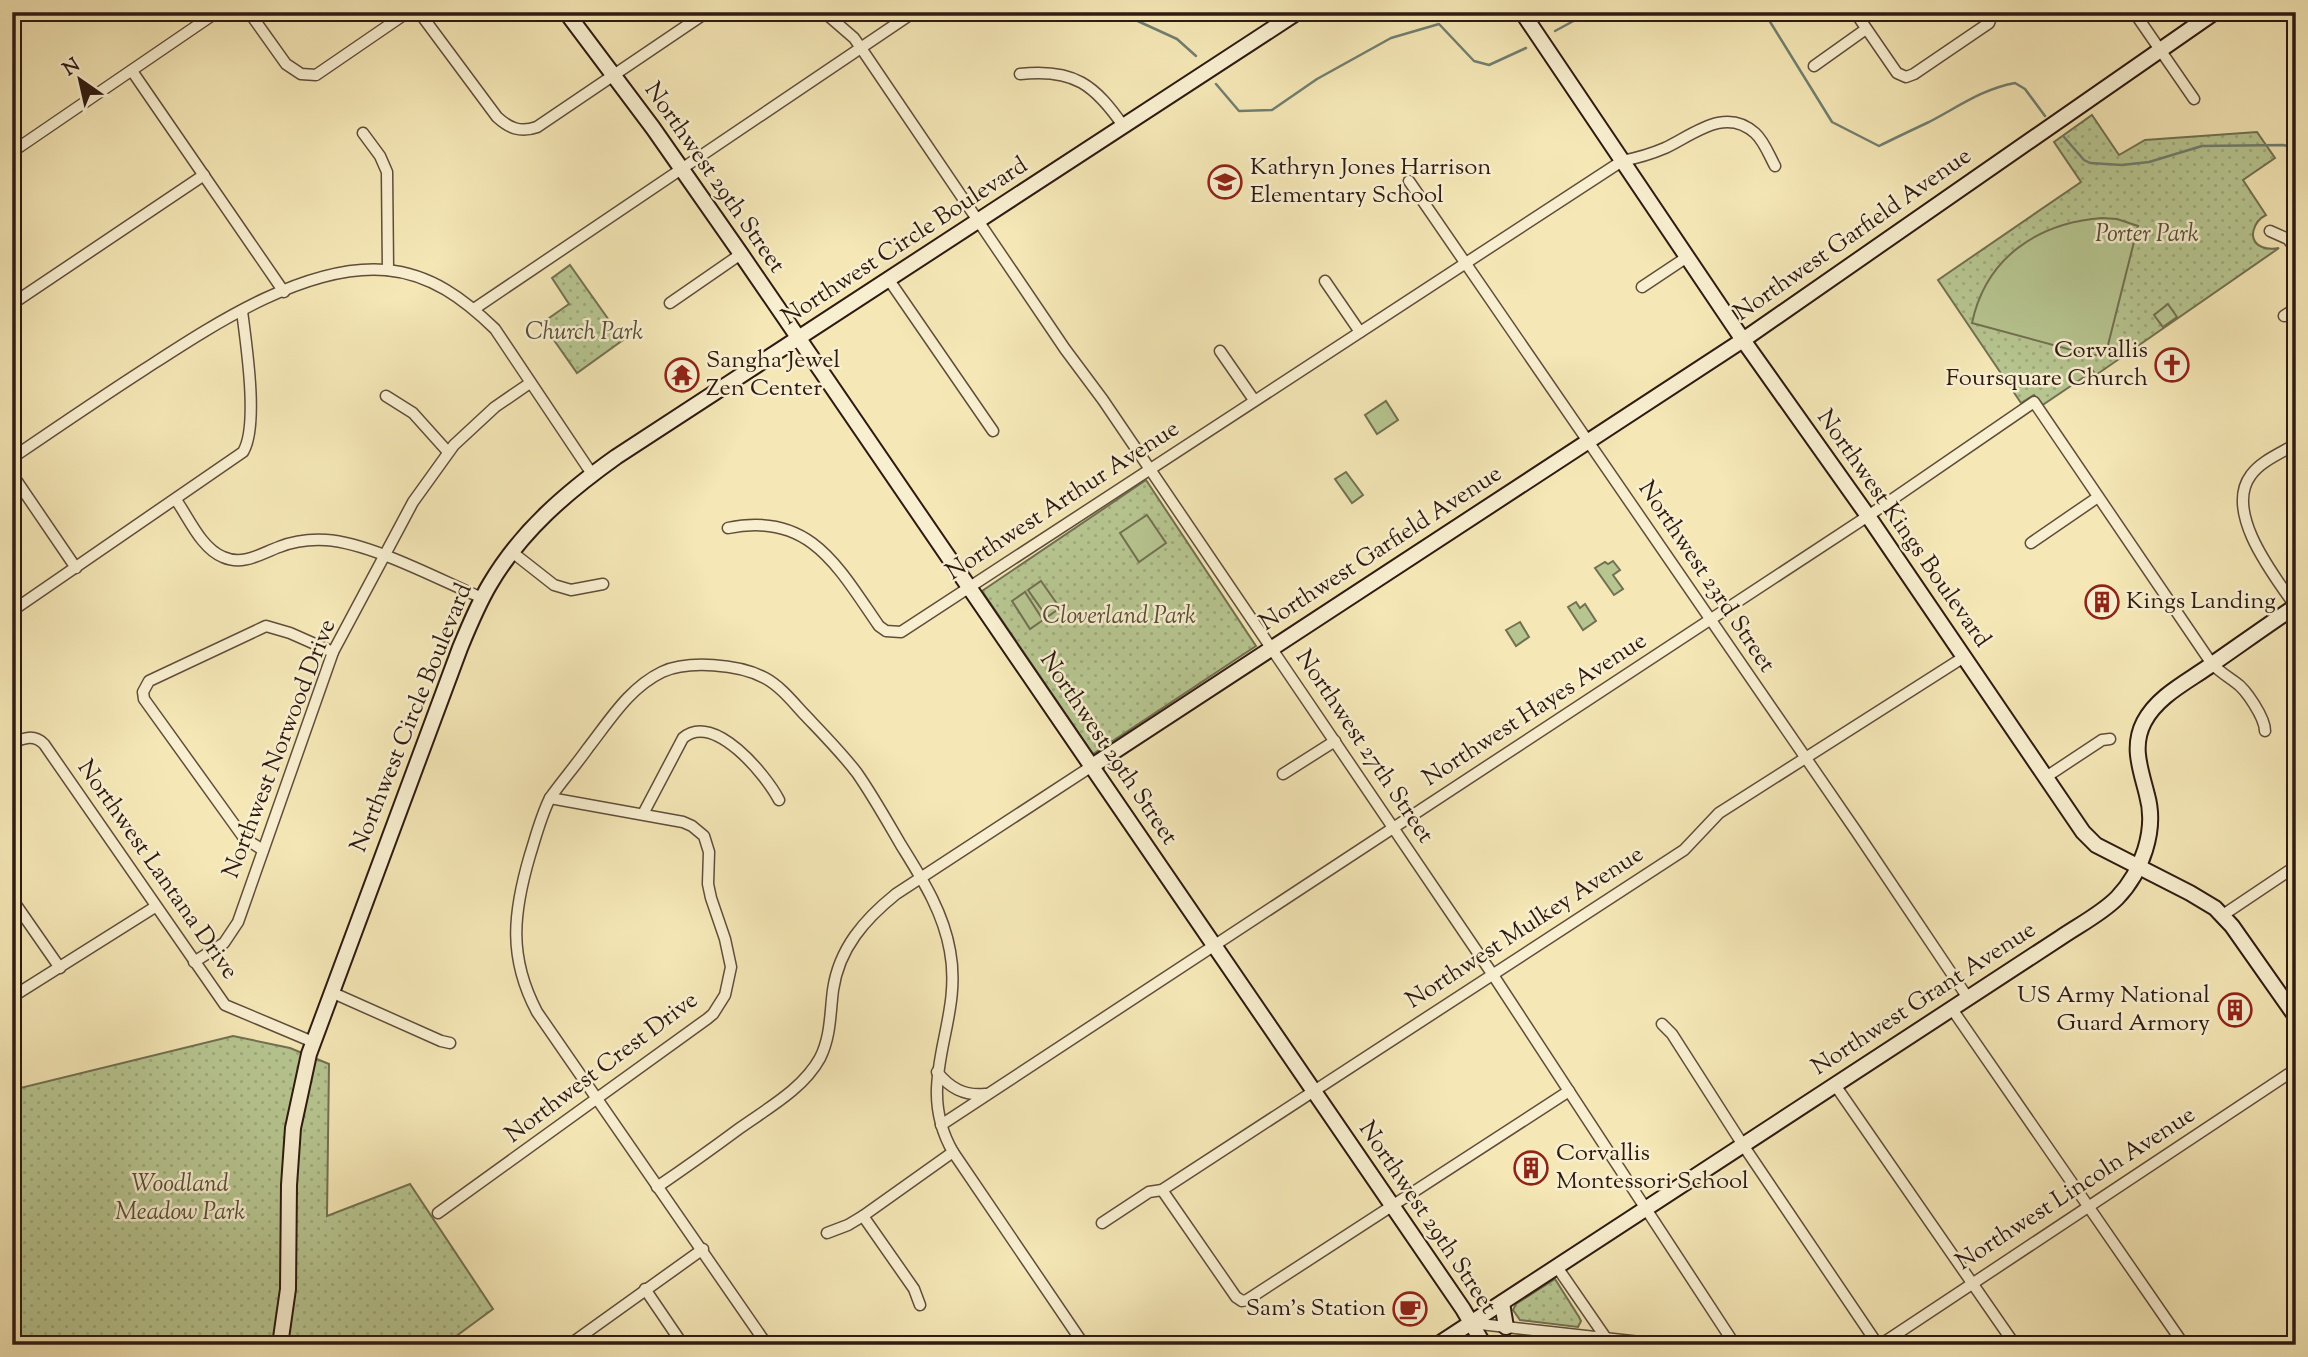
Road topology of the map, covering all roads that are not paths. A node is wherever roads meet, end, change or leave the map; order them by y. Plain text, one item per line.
1 (217, 12) edge
2 (249, 12) edge
3 (408, 12) edge
4 (419, 12) edge
5 (566, 12) edge
6 (707, 12) edge
7 (824, 12) edge
8 (914, 12) edge
9 (1522, 12) edge
10 (1855, 12) edge
11 (1993, 12) edge
12 (2134, 12) edge
13 (2216, 12) edge
14 (1296, 13) edge
15 (1866, 29) junction
16 (861, 48) junction
17 (2160, 51) junction
18 (1814, 66) dead end
19 (132, 71) junction
20 (1020, 74) dead end
21 (614, 76) junction
22 (2194, 99) dead end
23 (1124, 127) junction
24 (363, 133) dead end
25 (12, 152) edge
26 (1622, 161) junction
27 (1775, 166) dead end
28 (681, 169) junction
29 (204, 175) junction
30 (1409, 181) dead end
31 (979, 222) junction
32 (2270, 231) dead end
33 (2296, 250) edge
34 (741, 254) junction
35 (1688, 257) junction
36 (1465, 263) junction
37 (388, 270) junction
38 (889, 279) junction
39 (1325, 281) dead end
40 (1642, 287) dead end
41 (284, 292) junction
42 (670, 303) dead end
43 (12, 304) edge
44 (2296, 308) edge
45 (474, 309) junction
46 (242, 311) junction
47 (2284, 316) dead end
48 (1360, 332) junction
49 (799, 338) junction
50 (1743, 340) junction
51 (1220, 351) dead end
52 (530, 383) junction
53 (386, 396) dead end
54 (1254, 400) junction
55 (993, 431) dead end
56 (1587, 441) junction
57 (2296, 444) edge
58 (448, 452) junction
59 (12, 458) edge
60 (1150, 470) junction
61 (12, 474) edge
62 (592, 474) junction
63 (2098, 496) junction
64 (176, 500) junction
65 (1868, 516) junction
66 (728, 528) dead end
67 (2031, 543) dead end
68 (512, 552) junction
69 (384, 556) junction
70 (76, 568) junction
71 (603, 584) dead end
72 (970, 587) junction
73 (482, 598) junction
74 (2296, 606) edge
75 (12, 611) edge
76 (1710, 620) junction
77 (1271, 648) junction
78 (334, 652) junction
79 (1964, 657) junction
80 (2212, 664) junction
81 (2265, 731) dead end
82 (2110, 739) dead end
83 (1335, 741) junction
84 (12, 743) edge
85 (1805, 758) junction
86 (1092, 766) junction
87 (1283, 775) dead end
88 (2046, 776) junction
89 (550, 798) junction
90 (779, 800) dead end
91 (643, 814) junction
92 (1394, 827) junction
93 (263, 850) junction
94 (2138, 866) junction
95 (2296, 866) edge
96 (921, 878) junction
97 (12, 899) edge
98 (155, 906) junction
99 (2223, 915) junction
100 (1214, 945) junction
101 (194, 962) junction
102 (60, 968) junction
103 (1493, 975) junction
104 (331, 992) junction
105 (12, 998) edge
106 (1968, 998) junction
107 (1952, 1009) junction
108 (2296, 1017) edge
109 (1662, 1024) dead end
110 (313, 1042) junction
111 (450, 1043) dead end
112 (2296, 1069) edge
113 (937, 1072) junction
114 (1835, 1085) junction
115 (1314, 1091) junction
116 (1569, 1091) junction
117 (985, 1094) junction
118 (597, 1099) junction
119 (941, 1125) junction
120 (1743, 1145) junction
121 (953, 1152) junction
122 (657, 1187) junction
123 (1162, 1190) junction
124 (1392, 1206) junction
125 (2089, 1206) junction
126 (1645, 1209) junction
127 (439, 1213) dead end
128 (863, 1216) junction
129 (1102, 1223) dead end
130 (827, 1233) dead end
131 (703, 1249) junction
132 (1557, 1267) junction
133 (1973, 1283) junction
134 (645, 1289) junction
135 (1502, 1303) junction
136 (920, 1306) dead end
137 (1471, 1323) junction
138 (1506, 1327) junction
139 (1608, 1341) edge
140 (279, 1345) edge
141 (569, 1345) edge
142 (683, 1345) edge
143 (767, 1345) edge
144 (1084, 1345) edge
145 (1437, 1345) edge
146 (1484, 1345) edge
147 (1667, 1345) edge
148 (1735, 1345) edge
149 (1879, 1345) edge
150 (2015, 1345) edge
151 (2184, 1345) edge

1 - 19 street
2 - 3 street
4 - 21 street
5 - 21 street, Northwest 29th Street
6 - 21 street
7 - 16 street, Northwest 27th Street
8 - 16 street
9 - 26 street, Northwest Kings Boulevard
10 - 15 street
11 - 15 street
12 - 17 street
13 - 17 street, Northwest Garfield Avenue
14 - 23 street, Northwest Circle Boulevard
15 - 18 street
16 - 28 street
16 - 31 street, Northwest 27th Street
17 - 22 street
17 - 50 street, Northwest Garfield Avenue
19 - 25 street
19 - 29 street
20 - 23 street
21 - 28 street, Northwest 29th Street
23 - 31 street, Northwest Circle Boulevard
24 - 37 street
26 - 27 street, Northwest Arthur Avenue
26 - 35 street, Northwest Kings Boulevard
26 - 36 street, Northwest Arthur Avenue
28 - 34 street, Northwest 29th Street
28 - 45 street
29 - 41 street
29 - 43 street
30 - 36 street, Northwest 23rd Street
31 - 38 street, Northwest Circle Boulevard
31 - 60 street, Northwest 27th Street
32 - 33 street
34 - 42 street
34 - 49 street, Northwest 29th Street
35 - 40 street
35 - 50 street, Northwest Kings Boulevard
36 - 48 street, Northwest Arthur Avenue
36 - 56 street, Northwest 23rd Street
37 - 41 street
37 - 45 street
38 - 49 street, Northwest Circle Boulevard
38 - 55 street
39 - 48 street
41 - 46 street
44 - 47 street
45 - 52 street
46 - 59 street
46 - 64 street
48 - 54 street, Northwest Arthur Avenue
49 - 62 street, Northwest Circle Boulevard
49 - 72 street, Northwest 29th Street
50 - 56 street, Northwest Garfield Avenue
50 - 65 street, Northwest Kings Boulevard
51 - 54 street
52 - 58 street, Northwest Norwood Drive
52 - 62 street
53 - 58 street
54 - 60 street, Northwest Arthur Avenue
56 - 76 street, Northwest 23rd Street
56 - 77 street, Northwest Garfield Avenue
57 - 74 street
58 - 69 street, Northwest Norwood Drive
60 - 72 street, Northwest Arthur Avenue
60 - 77 street, Northwest 27th Street
61 - 70 street
62 - 68 street, Northwest Circle Boulevard
63 - 65 street, Northwest Hayes Avenue
63 - 67 street
63 - 80 street
64 - 69 street
64 - 70 street
65 - 76 street, Northwest Hayes Avenue
65 - 79 street, Northwest Kings Boulevard
66 - 72 street, Northwest Arthur Avenue
68 - 71 street
68 - 73 street, Northwest Circle Boulevard
69 - 73 street
69 - 78 street, Northwest Norwood Drive
70 - 75 street
72 - 86 street, Northwest 29th Street
73 - 104 street, Northwest Circle Boulevard
74 - 80 street, Northwest Grant Avenue
76 - 85 street, Northwest 23rd Street
76 - 92 street, Northwest Hayes Avenue
77 - 83 street, Northwest 27th Street
77 - 86 street, Northwest Garfield Avenue
78 - 93 street, Northwest Norwood Drive
78 - 93 street
79 - 85 street, Northwest Mulkey Avenue
79 - 88 street, Northwest Kings Boulevard
80 - 81 street
80 - 94 street, Northwest Grant Avenue
82 - 88 street
83 - 87 street
83 - 92 street, Northwest 27th Street
84 - 98 street, Northwest Lantana Drive
85 - 103 street, Northwest Mulkey Avenue
85 - 106 street, Northwest 23rd Street
86 - 96 street, Northwest Garfield Avenue
86 - 100 street, Northwest 29th Street
88 - 94 street, Northwest Kings Boulevard
89 - 91 street, Northwest Crest Drive
89 - 96 street
89 - 118 street
90 - 91 street
91 - 118 street, Northwest Crest Drive
92 - 100 street, Northwest Hayes Avenue
92 - 103 street, Northwest 27th Street
93 - 101 street, Northwest Norwood Drive
94 - 99 street, Northwest Kings Boulevard
94 - 106 street, Northwest Grant Avenue
95 - 99 street
96 - 113 street
96 - 122 street, Northwest Garfield Avenue
97 - 102 street
98 - 101 street, Northwest Lantana Drive
98 - 102 street
99 - 108 street, Northwest Kings Boulevard
100 - 115 street, Northwest 29th Street
100 - 117 street, Northwest Hayes Avenue
101 - 110 street, Northwest Lantana Drive
102 - 105 street
103 - 115 street, Northwest Mulkey Avenue
103 - 116 street, Northwest 27th Street
104 - 110 street, Northwest Circle Boulevard
104 - 111 street
106 - 107 street, Northwest Grant Avenue
107 - 114 street, Northwest Grant Avenue
107 - 125 street
109 - 120 street
110 - 140 street, Northwest Circle Boulevard
112 - 125 street, Northwest Lincoln Avenue
113 - 117 street
113 - 119 street
114 - 120 street, Northwest Grant Avenue
114 - 133 street
115 - 123 street, Northwest Mulkey Avenue
115 - 124 street, Northwest 29th Street
116 - 124 street
116 - 126 street, Northwest 27th Street
117 - 119 street, Northwest Hayes Avenue
118 - 122 street
118 - 127 street, Northwest Crest Drive
119 - 121 street
120 - 126 street, Northwest Grant Avenue
120 - 149 street
121 - 128 street
121 - 144 street
122 - 131 street
123 - 124 street
123 - 129 street, Northwest Mulkey Avenue
124 - 137 street, Northwest 29th Street
125 - 133 street, Northwest Lincoln Avenue
125 - 151 street
126 - 132 street, Northwest Grant Avenue
126 - 148 street, Northwest 27th Street
128 - 130 street
128 - 136 street
131 - 134 street
131 - 143 street
132 - 135 street, Northwest Grant Avenue
132 - 139 street
133 - 149 street, Northwest Lincoln Avenue
133 - 150 street
134 - 141 street
134 - 142 street
135 - 137 street, Northwest Grant Avenue
135 - 138 street
137 - 138 street
137 - 145 street, Northwest Grant Avenue
137 - 146 street, Northwest 29th Street
138 - 139 street
139 - 147 street

